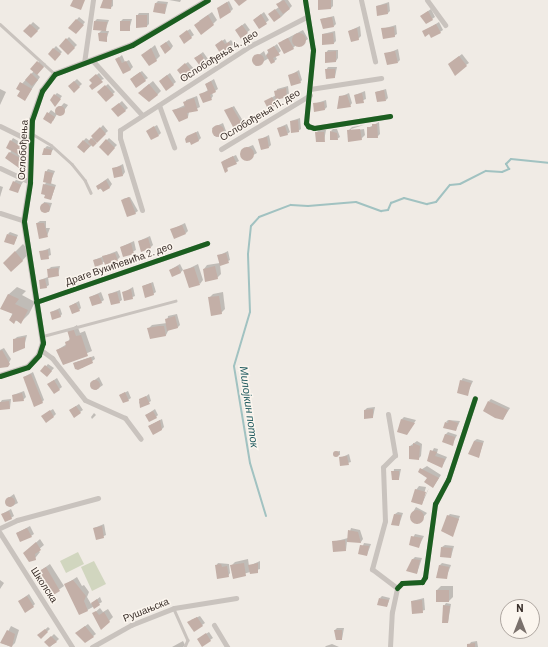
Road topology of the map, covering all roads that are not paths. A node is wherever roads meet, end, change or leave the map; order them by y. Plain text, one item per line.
1 (93, 0) edge
2 (208, 0) edge
3 (305, 0) edge
4 (361, 0) edge
5 (427, 0) edge
6 (308, 16) junction
7 (0, 24) edge
8 (445, 25) dead end
9 (92, 60) junction
10 (375, 61) dead end
11 (84, 63) junction
12 (55, 74) junction
13 (381, 78) dead end
14 (310, 89) junction
15 (310, 96) junction
16 (159, 105) junction
17 (142, 115) junction
18 (390, 116) dead end
19 (0, 126) edge
20 (31, 133) junction
21 (31, 141) junction
22 (174, 147) dead end
23 (220, 149) dead end
24 (0, 168) edge
25 (30, 182) junction
26 (91, 193) dead end
27 (142, 210) dead end
28 (0, 213) edge
29 (24, 222) junction
30 (208, 243) dead end
31 (175, 301) dead end
32 (36, 302) junction
33 (42, 336) junction
34 (41, 350) junction
35 (0, 376) edge
36 (475, 398) dead end
37 (388, 414) dead end
38 (141, 440) dead end
39 (98, 498) dead end
40 (0, 528) edge
41 (0, 534) edge
42 (397, 588) junction
43 (236, 598) dead end
44 (174, 608) junction
45 (214, 625) dead end
46 (72, 647) edge
47 (92, 647) edge
48 (185, 647) edge
49 (227, 647) edge
50 (390, 647) edge

1 - 11 street
2 - 9 street
3 - 6 street
4 - 10 street
5 - 8 street
6 - 14 street
6 - 16 street, Ослобођења 4. део
7 - 12 lane
9 - 11 street
9 - 17 street
11 - 12 street
12 - 20 street, Ослобођења
13 - 14 street
14 - 15 street
15 - 18 street
15 - 23 street, Ослобођења 11. део
16 - 17 street, Ослобођења 4. део
16 - 22 street
17 - 27 street, Ослобођења 4. део
19 - 21 street
20 - 21 street, Ослобођења
20 - 26 lane
21 - 25 street, Ослобођења
24 - 25 street
25 - 29 street, Ослобођења
28 - 29 street
29 - 32 street, Ослобођења
30 - 32 street, Драге Вукићевића 2. део
31 - 33 lane
32 - 33 street, Ослобођења
33 - 34 street, Ослобођења
34 - 35 street
34 - 38 street
36 - 42 street
37 - 42 street
39 - 40 street
41 - 46 street, Школска
42 - 50 street
43 - 44 street, Рушањска
44 - 47 street, Рушањска
44 - 48 lane
45 - 49 street

